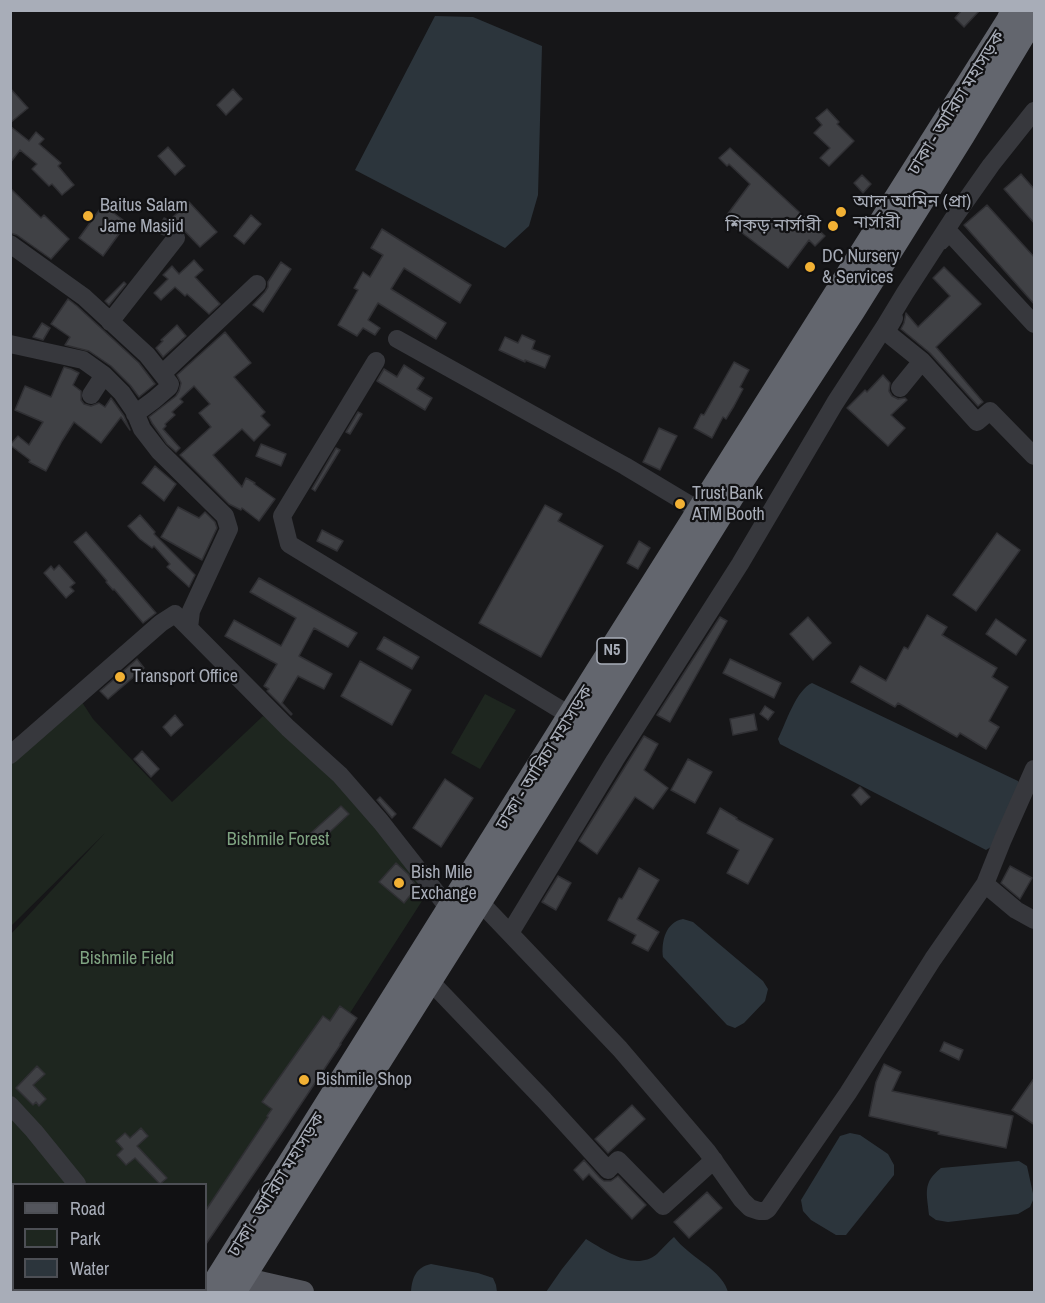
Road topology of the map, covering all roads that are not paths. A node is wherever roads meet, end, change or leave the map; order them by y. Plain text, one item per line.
1 (1014, 10) edge
2 (1035, 12) edge
3 (1035, 111) edge
4 (176, 238) dead end
5 (10, 244) edge
6 (257, 284) dead end
7 (110, 322) junction
8 (1035, 324) edge
9 (397, 339) dead end
10 (10, 344) edge
11 (376, 360) dead end
12 (922, 361) junction
13 (163, 373) junction
14 (104, 375) junction
15 (900, 388) dead end
16 (91, 395) dead end
17 (135, 414) junction
18 (1035, 456) edge
19 (700, 511) junction
20 (189, 628) junction
21 (571, 716) junction
22 (10, 755) edge
23 (1035, 769) edge
24 (986, 884) junction
25 (479, 901) junction
26 (450, 910) junction
27 (1035, 920) edge
28 (510, 933) junction
29 (429, 980) junction
30 (10, 1105) edge
31 (714, 1160) junction
32 (75, 1183) edge
33 (237, 1285) edge
34 (210, 1293) edge
35 (303, 1293) edge

1 - 19 highway, ঢাকা - আরিচা মহাসড়ক / N5
2 - 25 highway, ঢাকা - আরিচা মহাসড়ক / N5
3 - 28 street
4 - 7 street
5 - 7 street
6 - 13 street
7 - 13 street
8 - 12 street
9 - 19 street
10 - 14 street
11 - 21 street
12 - 15 street
12 - 18 street
13 - 17 street
14 - 16 street
14 - 17 street
17 - 20 street
19 - 21 highway, ঢাকা - আরিচা মহাসড়ক / N5
20 - 22 street
20 - 26 street
21 - 26 highway, ঢাকা - আরিচা মহাসড়ক / N5
23 - 24 street
24 - 27 street
24 - 31 street
25 - 28 street
25 - 29 highway, ঢাকা - আরিচা মহাসড়ক / N5
26 - 34 highway, ঢাকা - আরিচা মহাসড়ক / N5
28 - 31 street
29 - 31 street
29 - 33 highway, ঢাকা - আরিচা মহাসড়ক / N5
30 - 32 street
33 - 35 main road

